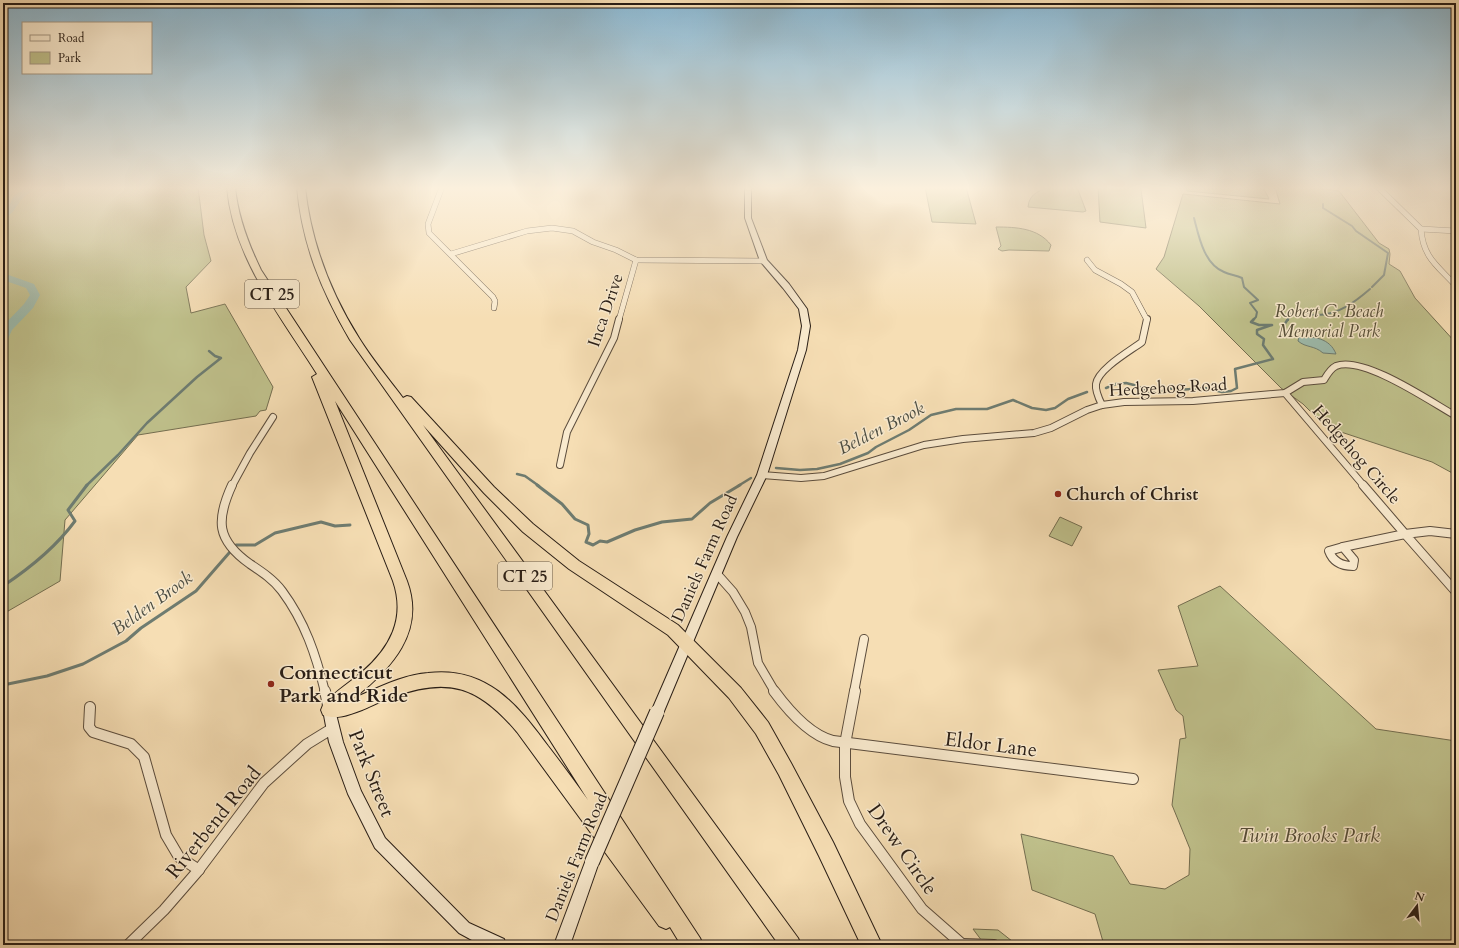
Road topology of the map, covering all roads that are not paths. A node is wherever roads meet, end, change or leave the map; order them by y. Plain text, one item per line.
1 (240, 231) edge
2 (307, 231) edge
3 (429, 231) edge
4 (526, 231) edge
5 (573, 231) edge
6 (753, 231) edge
7 (1422, 231) edge
8 (451, 254) junction
9 (636, 260) junction
10 (1087, 260) dead end
11 (764, 261) junction
12 (1456, 286) edge
13 (494, 308) dead end
14 (294, 329) junction
15 (363, 352) junction
16 (1285, 393) junction
17 (1102, 405) junction
18 (1456, 416) edge
19 (273, 417) dead end
20 (560, 465) dead end
21 (762, 475) junction
22 (1405, 534) junction
23 (1456, 534) edge
24 (1343, 546) dead end
25 (717, 574) junction
26 (1456, 592) edge
27 (864, 639) dead end
28 (687, 643) junction
29 (90, 707) dead end
30 (329, 710) junction
31 (333, 728) junction
32 (845, 744) junction
33 (1133, 779) dead end
34 (199, 870) junction
35 (963, 944) edge
36 (128, 945) edge
37 (498, 945) edge
38 (562, 945) edge
39 (685, 945) edge
40 (693, 945) edge
41 (791, 945) edge
42 (872, 945) edge
43 (994, 945) edge

1 - 14 highway, CT 25
2 - 15 highway, CT 25
3 - 8 street
4 - 8 street
5 - 9 street
6 - 11 main road, Daniels Farm Road
7 - 12 street
8 - 13 street
9 - 11 street, Inca Drive
9 - 20 street, Inca Drive
10 - 17 street
11 - 21 main road, Daniels Farm Road
14 - 30 highway
14 - 40 highway, CT 25
15 - 28 highway
15 - 41 highway, CT 25
16 - 17 street, Hedgehog Road
16 - 18 street
16 - 22 street, Hedgehog Circle
17 - 21 street, Hedgehog Road
19 - 30 street, Park Street
21 - 25 main road, Daniels Farm Road
22 - 23 street
22 - 24 street
22 - 26 street, Hedgehog Circle
25 - 28 main road, Daniels Farm Road
25 - 32 street, Eldor Lane
27 - 32 street, Drew Circle
28 - 38 main road, Daniels Farm Road, bridge
28 - 42 highway
29 - 34 street
30 - 31 main road, Park Street
30 - 39 highway
31 - 34 street, Riverbend Road
31 - 37 main road, Park Street
32 - 33 street, Eldor Lane
32 - 35 street, Drew Circle
34 - 36 street, Riverbend Road
35 - 43 street

